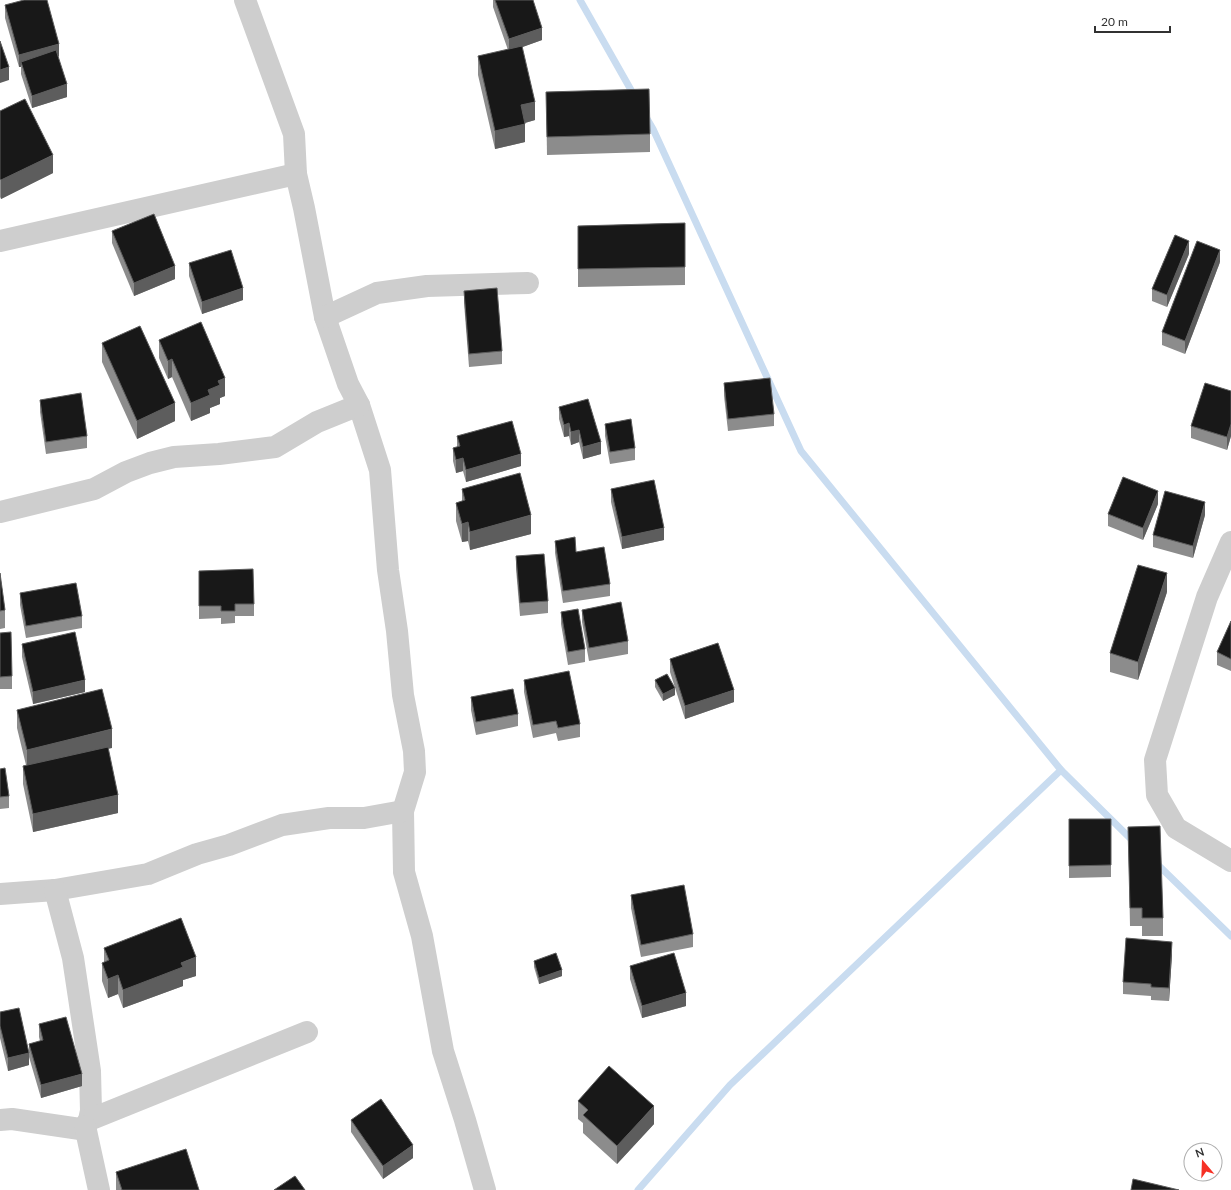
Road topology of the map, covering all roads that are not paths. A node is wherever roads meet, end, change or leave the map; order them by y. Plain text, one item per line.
1 (245, 0) edge
2 (296, 174) junction
3 (0, 241) edge
4 (528, 283) dead end
5 (324, 317) junction
6 (359, 405) junction
7 (0, 512) edge
8 (1231, 542) edge
9 (403, 811) junction
10 (1231, 861) edge
11 (55, 890) junction
12 (0, 894) edge
13 (307, 1032) dead end
14 (0, 1120) edge
15 (87, 1123) junction
16 (99, 1190) edge
17 (485, 1190) edge

1 - 2 street
2 - 3 street
2 - 5 street
4 - 5 street
5 - 6 street
6 - 7 street
6 - 9 street
8 - 10 street
9 - 11 street
9 - 17 street
11 - 12 street
11 - 15 street
13 - 15 street
14 - 15 street
15 - 16 street

